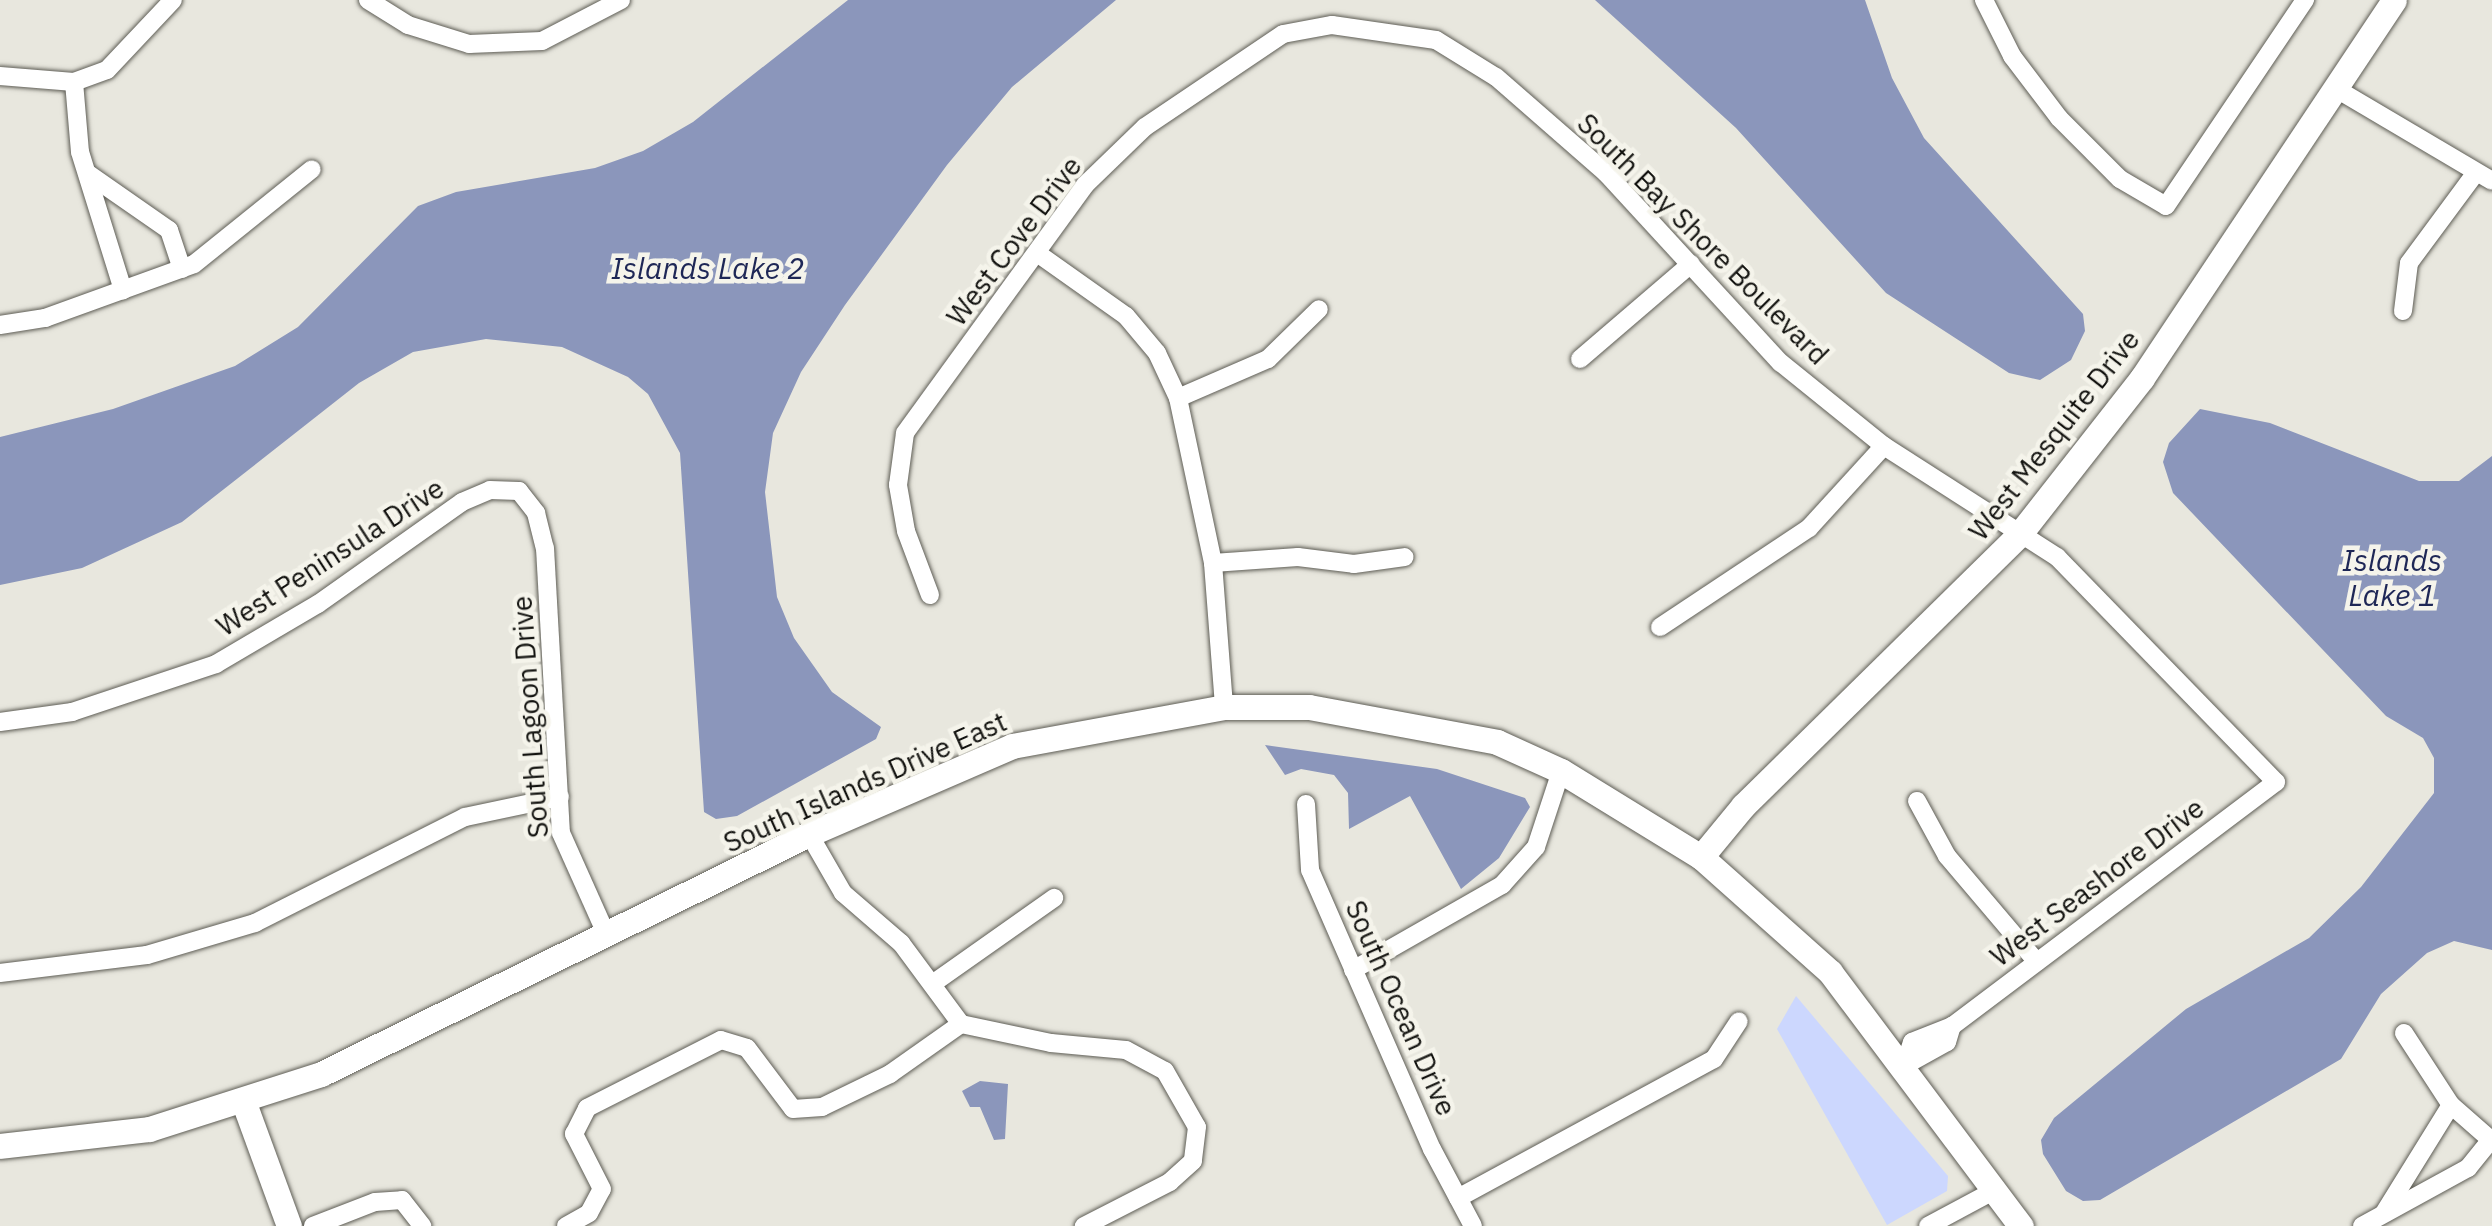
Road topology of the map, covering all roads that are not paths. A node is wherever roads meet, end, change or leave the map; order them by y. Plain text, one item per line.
1 (173, 0) edge
2 (368, 0) edge
3 (621, 0) edge
4 (1984, 0) edge
5 (2305, 0) edge
6 (2394, 0) edge
7 (1332, 25) joint
8 (0, 76) edge
9 (74, 82) junction
10 (2334, 88) junction
11 (312, 169) dead end
12 (87, 173) junction
13 (2483, 178) edge
14 (1037, 253) junction
15 (1691, 264) junction
16 (182, 269) junction
17 (123, 290) junction
18 (1319, 308) dead end
19 (2403, 311) dead end
20 (0, 325) edge
21 (1580, 359) dead end
22 (1178, 398) junction
23 (1884, 446) junction
24 (519, 492) joint
25 (2020, 535) junction
26 (1405, 557) dead end
27 (1213, 562) junction
28 (930, 595) dead end
29 (1660, 627) dead end
30 (1224, 707) junction
31 (0, 722) edge
32 (1561, 771) junction
33 (2276, 782) joint
34 (560, 798) junction
35 (1918, 801) dead end
36 (1306, 804) dead end
37 (809, 834) junction
38 (1700, 857) junction
39 (1054, 898) dead end
40 (608, 936) junction
41 (2037, 962) junction
42 (1354, 970) junction
43 (0, 972) edge
44 (936, 982) junction
45 (1739, 1020) dead end
46 (962, 1024) junction
47 (2404, 1034) dead end
48 (1904, 1066) junction
49 (244, 1103) junction
50 (2451, 1105) junction
51 (2492, 1140) edge
52 (0, 1146) edge
53 (1997, 1188) junction
54 (1458, 1198) junction
55 (2383, 1214) junction
56 (289, 1226) edge
57 (313, 1226) edge
58 (422, 1226) edge
59 (566, 1226) edge
60 (1084, 1226) edge
61 (1473, 1226) edge
62 (1928, 1226) edge
63 (2021, 1226) edge
64 (2362, 1226) edge

1 - 9 street
2 - 3 street
4 - 5 street
6 - 10 street, West Mesquite Drive
7 - 14 street, West Cove Drive
7 - 15 street, South Bay Shore Boulevard
8 - 9 street
9 - 12 street
10 - 13 street
10 - 25 street, West Mesquite Drive
11 - 16 street
12 - 16 street
12 - 17 street
13 - 19 street
14 - 22 street
14 - 28 street, West Cove Drive
15 - 21 street
15 - 23 street, South Bay Shore Boulevard
16 - 17 street
17 - 20 street
18 - 22 street
22 - 27 street
23 - 25 street, South Bay Shore Boulevard
23 - 29 street
24 - 31 street, West Peninsula Drive
24 - 34 street, South Lagoon Drive
25 - 33 street, South Bay Shore Boulevard
25 - 38 street, West Mesquite Drive
26 - 27 street
27 - 30 street
30 - 32 street, South Islands Drive East
30 - 37 street, South Islands Drive East
32 - 38 street, South Islands Drive East
32 - 42 street
33 - 41 street, West Seashore Drive
34 - 40 street, South Lagoon Drive
34 - 43 street
35 - 41 street
36 - 42 street, South Ocean Drive
37 - 40 street, South Islands Drive East
37 - 44 street
38 - 48 street, South Islands Drive East
39 - 44 street
40 - 49 street, South Islands Drive East
41 - 48 street, West Seashore Drive
42 - 54 street, South Ocean Drive
44 - 46 street
45 - 54 street
46 - 59 street
46 - 60 street
47 - 50 street
48 - 53 street, South Islands Drive East
49 - 52 street, South Islands Drive East
49 - 56 street
50 - 51 street
50 - 55 street
51 - 55 street
53 - 62 street
53 - 63 street, South Islands Drive East
54 - 61 street, South Ocean Drive
55 - 64 street
57 - 58 street

